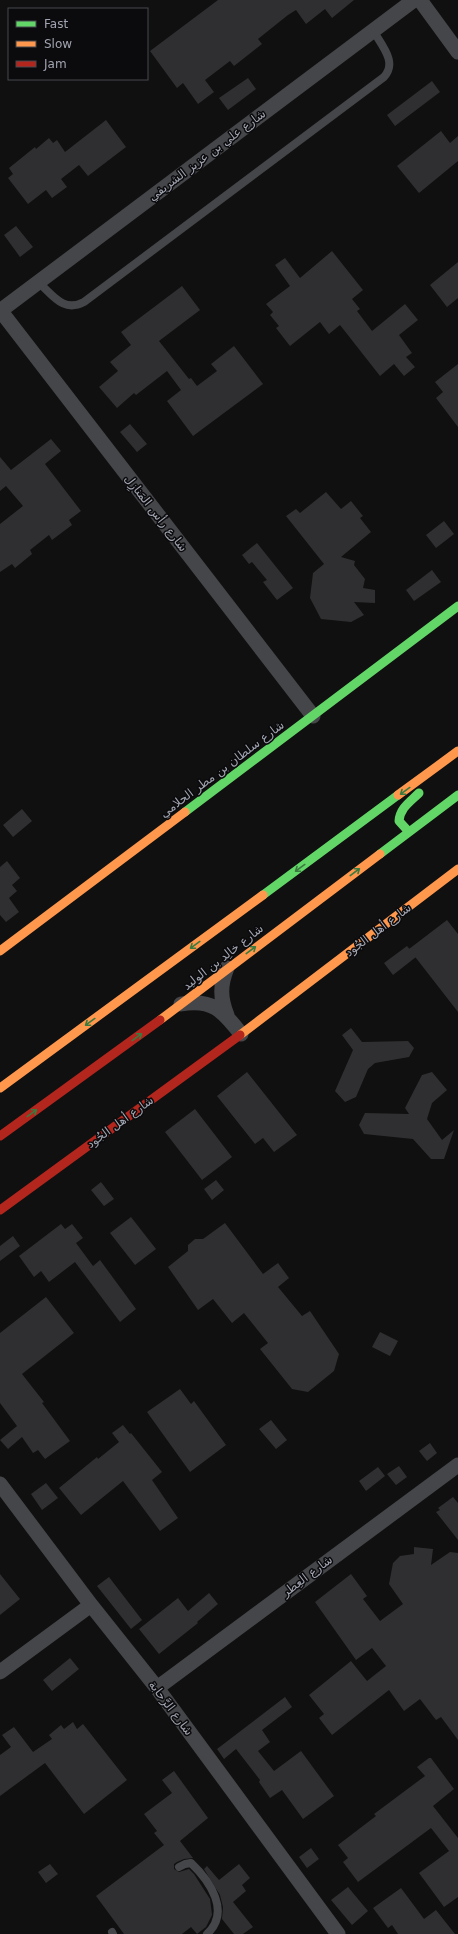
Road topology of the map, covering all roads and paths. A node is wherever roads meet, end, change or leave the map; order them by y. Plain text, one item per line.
1 (414, 0) edge
2 (420, 0) edge
3 (373, 30) junction
4 (458, 52) edge
5 (38, 282) junction
6 (0, 310) edge
7 (458, 606) edge
8 (313, 716) junction
9 (458, 751) edge
10 (425, 776) junction
11 (458, 794) edge
12 (409, 832) junction
13 (458, 869) edge
14 (0, 951) edge
15 (228, 968) junction
16 (181, 1004) junction
17 (227, 1015) junction
18 (241, 1034) junction
19 (0, 1088) edge
20 (0, 1136) edge
21 (0, 1210) edge
22 (458, 1465) edge
23 (0, 1484) edge
24 (91, 1605) junction
25 (0, 1672) edge
26 (157, 1688) junction
27 (179, 1867) dead end
28 (207, 1934) edge
29 (338, 1934) edge

1 - 3 street, شارع علي بن عزيز الشريفي
2 - 4 street
3 - 5 street, شارع علي بن عزيز الشريفي
3 - 5 lane
5 - 6 street, شارع علي بن عزيز الشريفي
6 - 8 street, شارع رأس المَنازِل
7 - 8 street, شارع سلطان بن مطر الحلامي
8 - 14 street, شارع سلطان بن مطر الحلامي
9 - 10 street, شارع خالِد بن الوليد
10 - 12 street
10 -> 19 street, شارع خالِد بن الوليد
11 - 12 street, شارع خالِد بن الوليد
15 -> 12 street, شارع خالِد بن الوليد
13 - 18 street, شارع أهل الجُود
15 - 16 street, شارع خالِد بن الوليد
15 - 17 street
16 - 17 street
20 -> 16 street, شارع خالِد بن الوليد
17 - 18 street
18 - 21 street, شارع أهل الجُود
22 - 26 street, شارع العِطر
23 - 24 street, شارع الرَّحابة
24 - 25 street
24 - 26 street, شارع الرَّحابة
26 - 29 street, شارع الرَّحابة
27 - 28 lane

